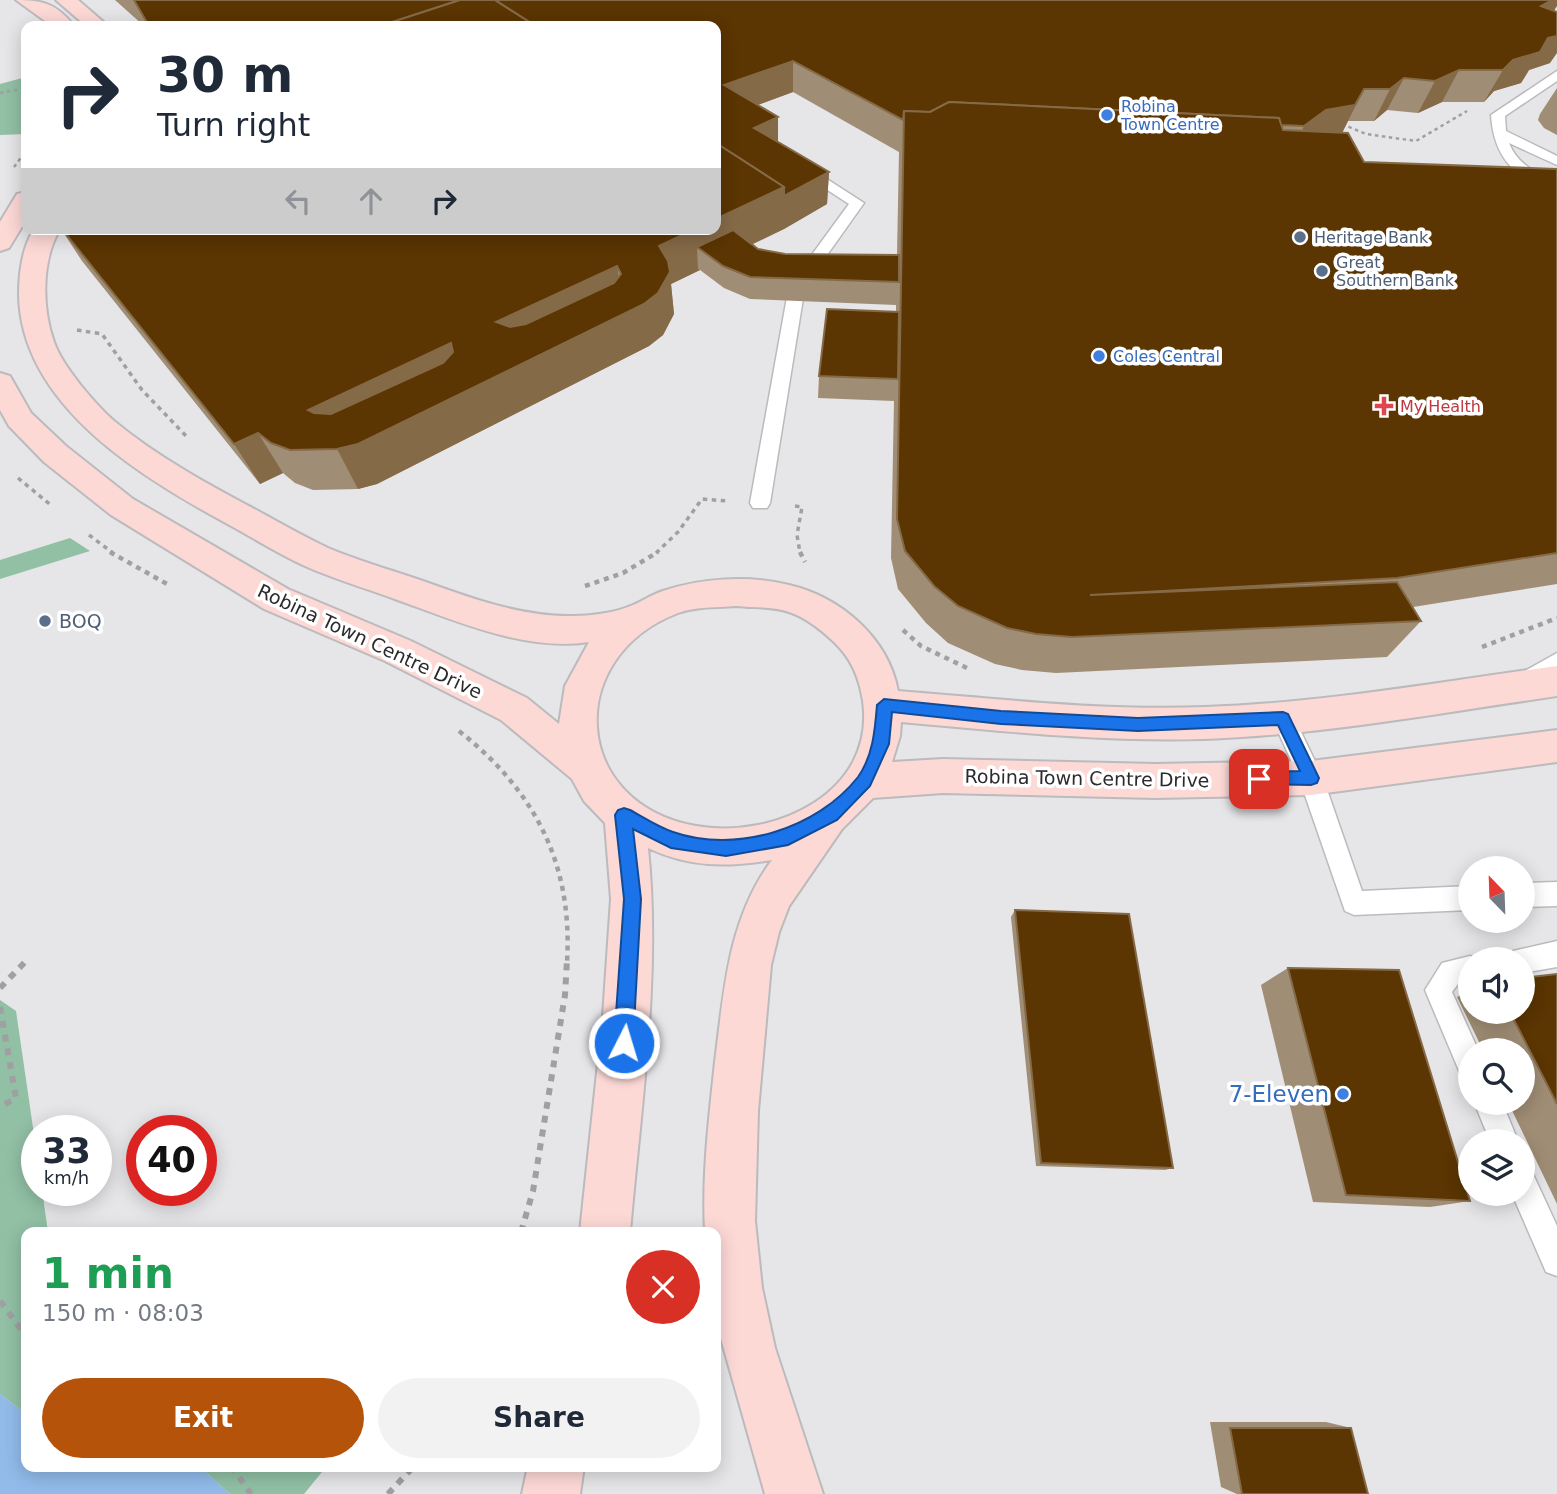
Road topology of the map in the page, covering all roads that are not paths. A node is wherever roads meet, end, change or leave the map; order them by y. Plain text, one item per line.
1 (26, 0) edge
2 (66, 0) edge
3 (58, 21) edge
4 (93, 21) edge
5 (1557, 75) edge
6 (1500, 133) junction
7 (1557, 161) edge
8 (796, 163) edge
9 (1557, 187) edge
10 (21, 207) edge
11 (43, 235) edge
12 (0, 243) edge
13 (0, 383) edge
14 (74, 397) junction
15 (20, 419) junction
16 (760, 503) dead end
17 (632, 621) junction
18 (1557, 662) edge
19 (1557, 681) edge
20 (1516, 686) junction
21 (884, 705) junction
22 (1283, 718) junction
23 (1557, 746) edge
24 (584, 766) junction
25 (1311, 778) junction
26 (864, 781) junction
27 (624, 815) junction
28 (831, 815) junction
29 (1557, 894) edge
30 (1535, 895) edge
31 (1458, 899) edge
32 (1557, 954) edge
33 (1535, 958) edge
34 (1458, 971) edge
35 (1459, 1038) edge
36 (1533, 1206) edge
37 (605, 1227) edge
38 (1557, 1261) edge
39 (555, 1472) edge
40 (551, 1494) edge
41 (794, 1494) edge

1 - 3 street
2 - 4 street
5 - 6 lane
6 - 7 lane
6 - 9 lane
8 - 16 lane
10 - 12 street
11 - 14 street
13 - 15 street, Robina Town Centre Drive
14 - 15 street
14 - 17 street
15 - 24 street, Robina Town Centre Drive
17 - 21 street
17 - 24 street
18 - 20 lane
19 - 20 street
20 - 22 street
21 - 22 street
21 - 26 street
22 - 25 lane
23 - 25 street, Robina Town Centre Drive
24 - 27 street
25 - 26 street, Robina Town Centre Drive
25 - 31 lane
26 - 28 street
27 - 28 street
27 - 37 street
28 - 41 street
29 - 30 lane
32 - 33 lane
34 - 35 lane
36 - 38 lane
39 - 40 street

